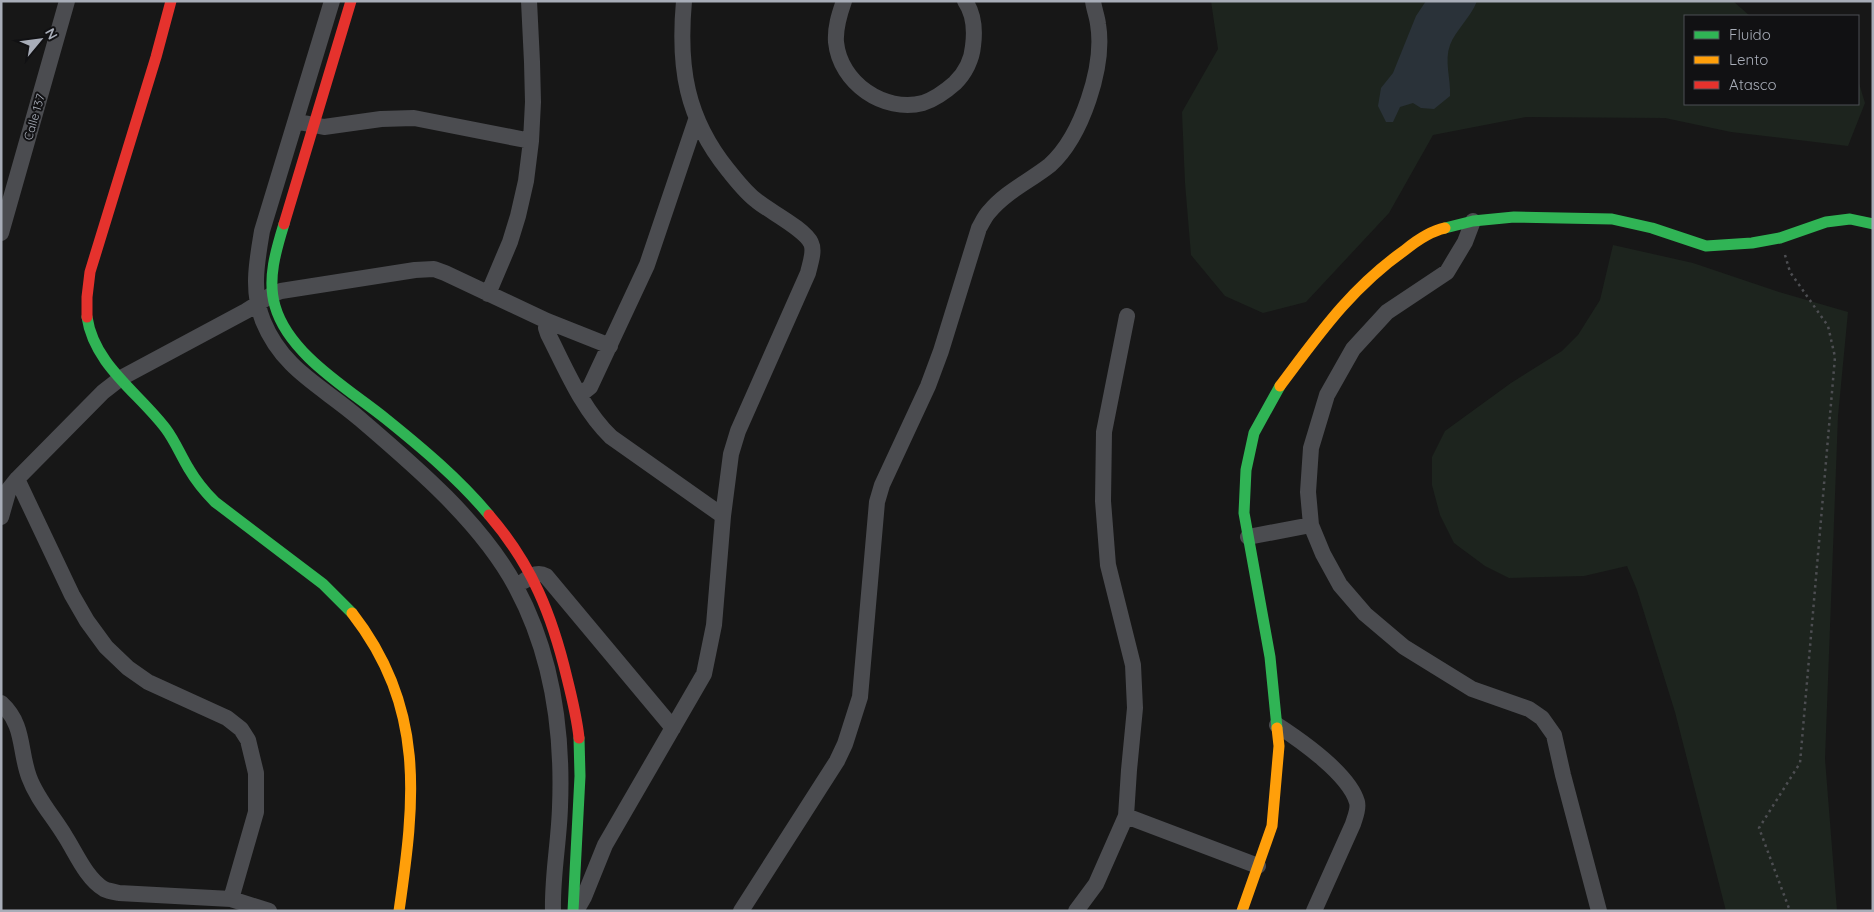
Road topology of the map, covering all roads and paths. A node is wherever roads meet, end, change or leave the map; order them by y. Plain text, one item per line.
1 (67, 1) edge
2 (171, 1) edge
3 (332, 1) edge
4 (351, 1) edge
5 (529, 1) edge
6 (684, 1) edge
7 (844, 1) edge
8 (1093, 1) edge
9 (970, 3) edge
10 (696, 120) junction
11 (297, 121) junction
12 (315, 126) junction
13 (531, 140) junction
14 (1473, 221) junction
15 (1873, 224) edge
16 (1, 233) edge
17 (1780, 238) junction
18 (273, 294) junction
19 (488, 294) junction
20 (258, 304) junction
21 (1128, 316) dead end
22 (547, 321) junction
23 (610, 346) junction
24 (121, 378) junction
25 (580, 395) junction
26 (17, 479) junction
27 (723, 516) junction
28 (1, 517) edge
29 (1310, 525) junction
30 (1248, 537) junction
31 (532, 576) junction
32 (516, 587) junction
33 (1, 703) edge
34 (1277, 725) junction
35 (673, 728) junction
36 (1126, 816) junction
37 (1258, 866) junction
38 (230, 898) junction
39 (269, 911) edge
40 (399, 911) edge
41 (552, 911) edge
42 (572, 911) edge
43 (576, 911) edge
44 (741, 911) edge
45 (1076, 911) edge
46 (1242, 911) edge
47 (1314, 911) edge
48 (1599, 911) edge
49 (1790, 911) edge

1 - 16 street, Calle 137
2 - 24 street
3 - 11 street
4 - 12 street
5 - 13 street
6 - 10 street
7 - 9 street
8 - 44 street
10 - 23 street
10 - 27 street
11 - 12 street
11 - 20 street
12 - 13 street
12 - 18 street
13 - 19 street
14 - 17 street
14 - 29 street
14 - 30 street
15 - 17 street
17 - 49 path
18 - 19 street
18 - 20 street
18 - 31 street
19 - 22 street
20 - 24 street
20 - 32 street
21 - 36 street
22 - 23 street
22 - 25 street
23 - 25 street
24 - 26 street
24 - 40 street
25 - 27 street
26 - 28 street
26 - 38 street
27 - 35 street
29 - 30 street
29 - 48 street
30 - 34 street
31 - 32 street
31 - 35 street
31 - 42 street
32 - 41 street
33 - 38 street
34 - 37 street
34 - 47 street
35 - 43 street
36 - 37 street
36 - 45 street
37 - 46 street
38 - 39 street

